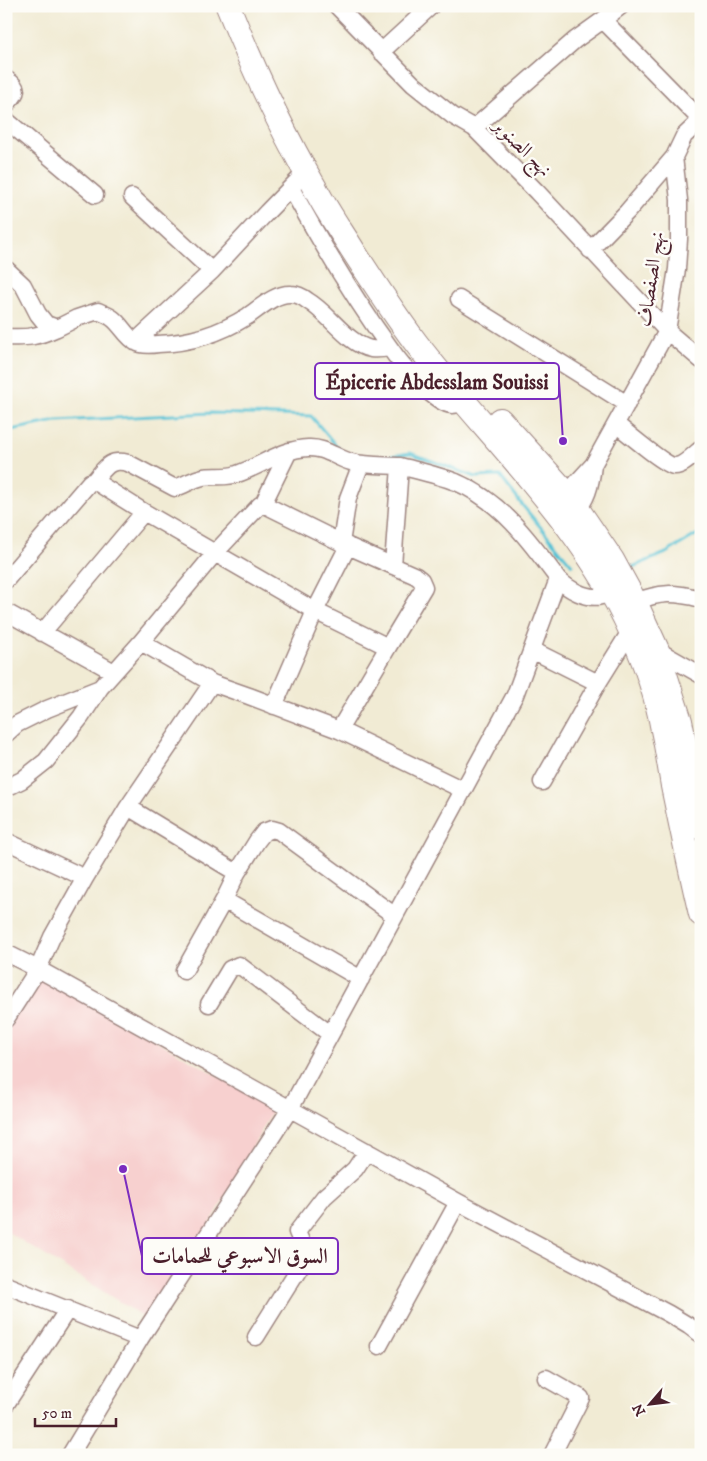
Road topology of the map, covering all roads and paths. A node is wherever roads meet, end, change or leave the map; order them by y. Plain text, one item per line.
1 (228, 6) edge
2 (243, 6) edge
3 (337, 6) edge
4 (431, 6) edge
5 (620, 6) edge
6 (603, 20) junction
7 (381, 52) junction
8 (6, 79) edge
9 (6, 105) edge
10 (6, 120) edge
11 (701, 120) edge
12 (474, 128) junction
13 (674, 157) junction
14 (298, 180) junction
15 (95, 195) dead end
16 (132, 197) dead end
17 (590, 250) junction
18 (6, 269) edge
19 (212, 271) junction
20 (459, 299) dead end
21 (57, 328) junction
22 (667, 331) junction
23 (6, 337) edge
24 (136, 342) junction
25 (390, 348) junction
26 (701, 360) edge
27 (464, 402) junction
28 (627, 404) junction
29 (616, 424) junction
30 (701, 449) edge
31 (289, 451) junction
32 (361, 464) junction
33 (400, 466) junction
34 (93, 482) junction
35 (263, 504) junction
36 (566, 508) junction
37 (144, 512) junction
38 (344, 544) junction
39 (215, 553) junction
40 (393, 566) junction
41 (558, 579) junction
42 (6, 580) edge
43 (617, 584) junction
44 (701, 599) edge
45 (315, 611) junction
46 (6, 612) edge
47 (631, 630) junction
48 (42, 633) junction
49 (141, 642) junction
50 (388, 647) junction
51 (532, 650) junction
52 (657, 650) junction
53 (114, 672) junction
54 (701, 675) edge
55 (212, 683) junction
56 (598, 683) junction
57 (100, 688) junction
58 (274, 706) junction
59 (339, 730) junction
60 (6, 734) edge
61 (542, 782) dead end
62 (6, 788) edge
63 (463, 790) junction
64 (128, 808) junction
65 (701, 827) edge
66 (6, 841) edge
67 (237, 873) junction
68 (85, 878) junction
69 (224, 900) junction
70 (701, 914) edge
71 (395, 916) junction
72 (6, 953) edge
73 (38, 969) junction
74 (184, 971) dead end
75 (361, 979) junction
76 (209, 1004) dead end
77 (6, 1019) edge
78 (330, 1034) junction
79 (290, 1109) junction
80 (367, 1151) junction
81 (458, 1202) junction
82 (6, 1285) edge
83 (68, 1310) junction
84 (701, 1336) edge
85 (256, 1337) dead end
86 (140, 1339) junction
87 (379, 1346) dead end
88 (546, 1378) dead end
89 (6, 1404) edge
90 (70, 1455) edge
91 (552, 1455) edge

1 - 14 highway
2 - 36 highway
3 - 7 street, نهج الصنوبر
4 - 7 street
5 - 6 street
6 - 11 street
6 - 12 street
7 - 12 street, نهج الصنوبر
8 - 9 street
10 - 15 street
11 - 13 street
12 - 17 street, نهج الصنوبر
13 - 17 street
13 - 22 street, نهج الصفصاف
14 - 19 street
14 - 25 street
14 - 27 highway
16 - 19 street
17 - 22 street, نهج الصنوبر
18 - 21 street
19 - 24 street
20 - 28 street
21 - 23 street
21 - 24 street
22 - 26 street, نهج الصنوبر
22 - 28 street, نهج الصفصاف
24 - 25 street
25 - 27 street
27 - 36 highway
28 - 29 street, نهج الصفصاف
29 - 30 street
29 - 36 street, نهج الصفصاف
31 - 32 street
31 - 34 street
31 - 35 street
32 - 33 street
32 - 38 street
33 - 40 street
33 - 41 street
34 - 37 street
34 - 42 street
35 - 38 street
35 - 39 street
36 - 43 highway
37 - 39 street
37 - 48 street
38 - 40 street
38 - 45 street
39 - 45 street
39 - 49 street
40 - 50 street
41 - 43 street
41 - 51 street
43 - 44 street
43 - 47 highway
43 - 52 highway
45 - 50 street
45 - 58 street
46 - 48 street
47 - 56 street
47 - 70 highway
48 - 53 street
49 - 53 street
49 - 55 street
50 - 59 street
51 - 56 street
51 - 63 street
52 - 54 street
52 - 65 highway
53 - 57 street
55 - 58 street
55 - 64 street
56 - 61 street
57 - 60 street
57 - 62 street
58 - 59 street
59 - 63 street
63 - 71 street
64 - 67 street
64 - 68 street
66 - 68 street
67 - 69 street
67 - 71 street
68 - 73 street
69 - 74 street
69 - 75 street
71 - 75 street
72 - 73 street
73 - 77 street
73 - 79 street
75 - 78 street
76 - 78 street
78 - 79 street
79 - 80 street
79 - 86 street
80 - 81 street
80 - 85 street
81 - 84 street
81 - 87 street
82 - 83 street
83 - 86 street
83 - 89 street
86 - 90 street
88 - 91 street

